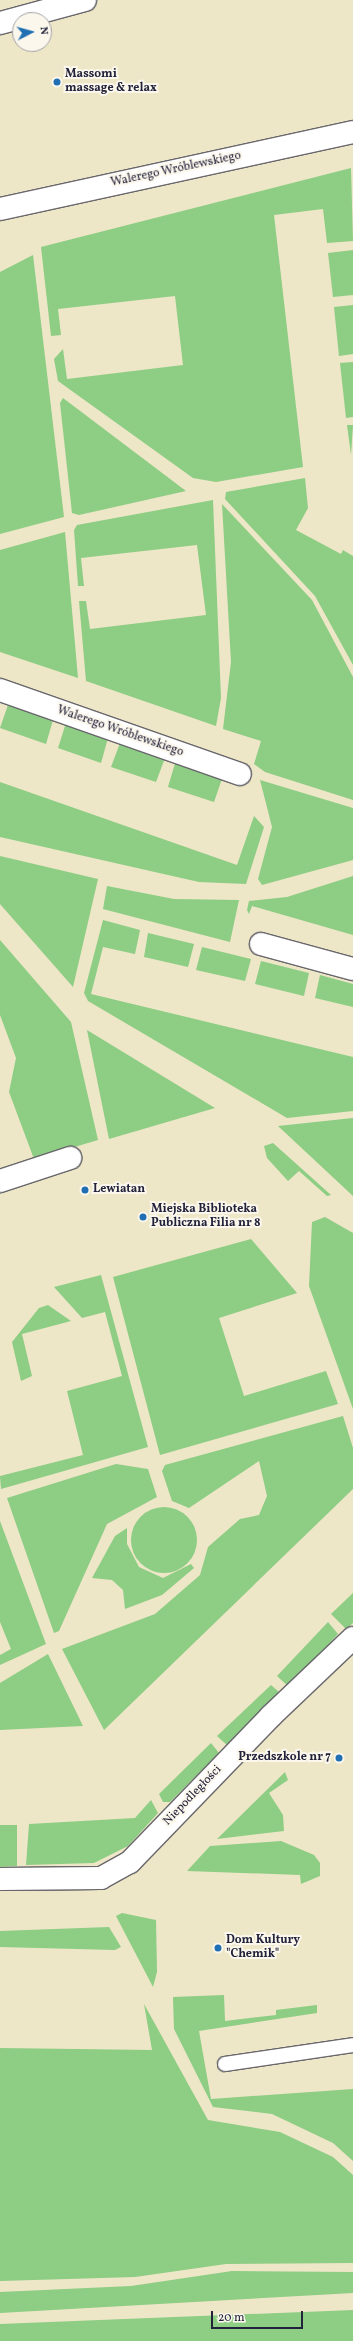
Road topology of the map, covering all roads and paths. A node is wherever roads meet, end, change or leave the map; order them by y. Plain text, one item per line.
1 (85, 0) edge
2 (0, 23) edge
3 (353, 132) edge
4 (0, 209) edge
5 (0, 690) edge
6 (240, 774) dead end
7 (261, 944) dead end
8 (353, 969) edge
9 (70, 1158) dead end
10 (0, 1180) edge
11 (353, 1638) edge
12 (0, 1879) edge
13 (353, 2046) edge
14 (225, 2064) dead end

1 - 2 street
3 - 4 street, Walerego Wróblewskiego
5 - 6 street, Walerego Wróblewskiego
7 - 8 street
9 - 10 street
11 - 12 street, Niepodległości
13 - 14 lane

